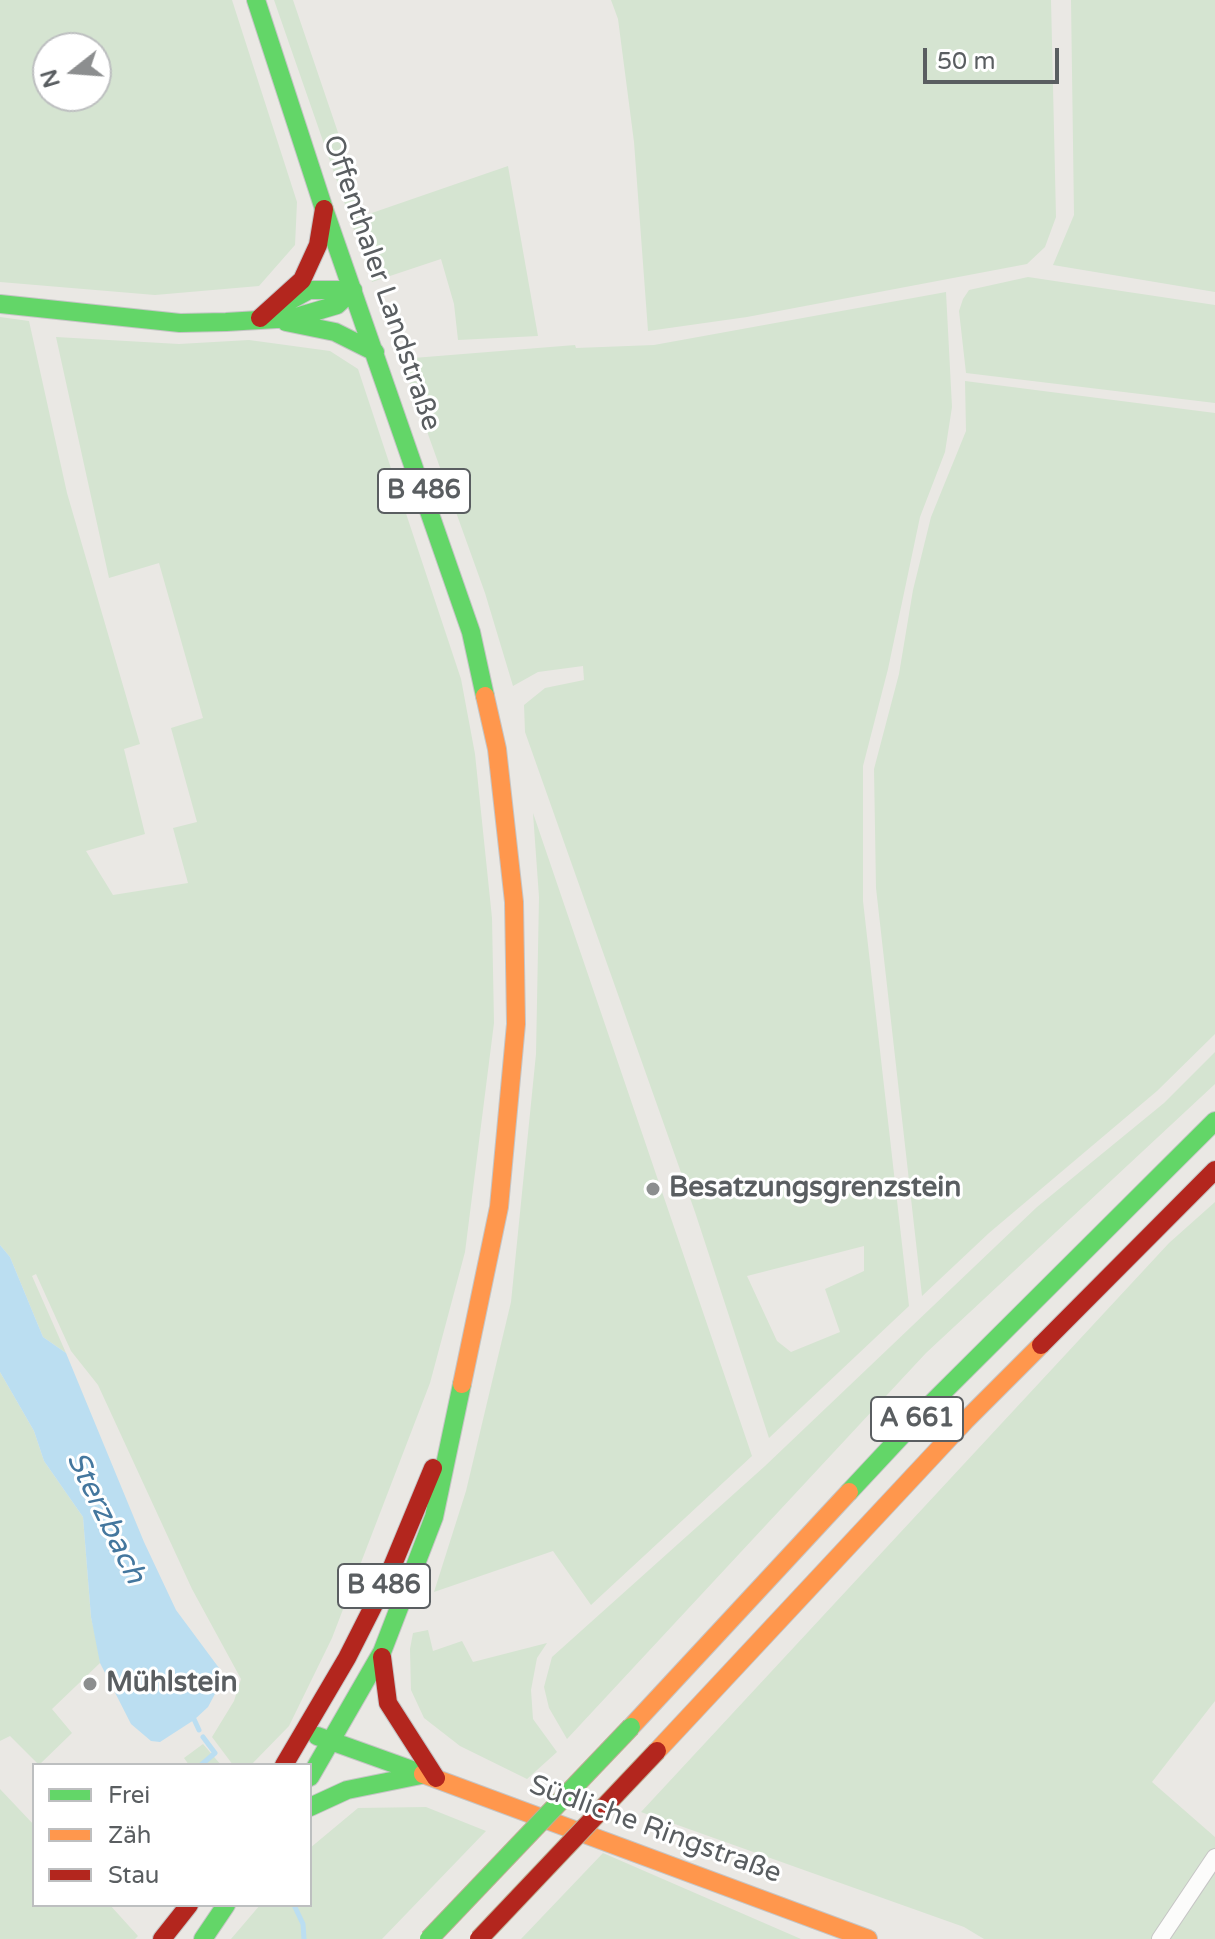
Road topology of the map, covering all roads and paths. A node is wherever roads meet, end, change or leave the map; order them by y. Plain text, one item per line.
1 (256, 0) edge
2 (324, 209) junction
3 (353, 290) junction
4 (0, 304) edge
5 (260, 318) junction
6 (375, 352) junction
7 (1215, 1121) edge
8 (1215, 1170) edge
9 (449, 1435) junction
10 (382, 1652) junction
11 (306, 1732) junction
12 (332, 1742) junction
13 (285, 1763) edge
14 (312, 1774) edge
15 (429, 1776) junction
16 (312, 1806) edge
17 (1215, 1857) edge
18 (225, 1907) edge
19 (185, 1911) edge
20 (162, 1939) edge
21 (203, 1939) edge
22 (429, 1939) edge
23 (479, 1939) edge
24 (868, 1939) edge
25 (1160, 1939) edge

1 - 2 main road, Offenthaler Landstraße / B 486
2 - 3 main road, Offenthaler Landstraße / B 486
2 - 5 main road
3 - 5 main road
3 - 6 main road, Offenthaler Landstraße / B 486
4 - 5 main road
5 - 6 main road
6 - 9 main road, Offenthaler Landstraße / B 486
7 - 22 main road, A 661, bridge
8 - 23 main road, A 661, bridge
9 - 10 main road, Offenthaler Landstraße / B 486
9 - 11 main road, Offenthaler Landstraße / B 486
10 - 12 main road, Offenthaler Landstraße / B 486
10 - 15 main road
11 - 12 main road, Südliche Ringstraße
11 - 13 main road, Offenthaler Landstraße / B 486
12 - 14 main road, Offenthaler Landstraße / B 486
12 - 15 main road, Südliche Ringstraße
15 - 16 main road
15 - 24 main road, Südliche Ringstraße
17 - 25 street
18 - 21 main road
19 - 20 main road

